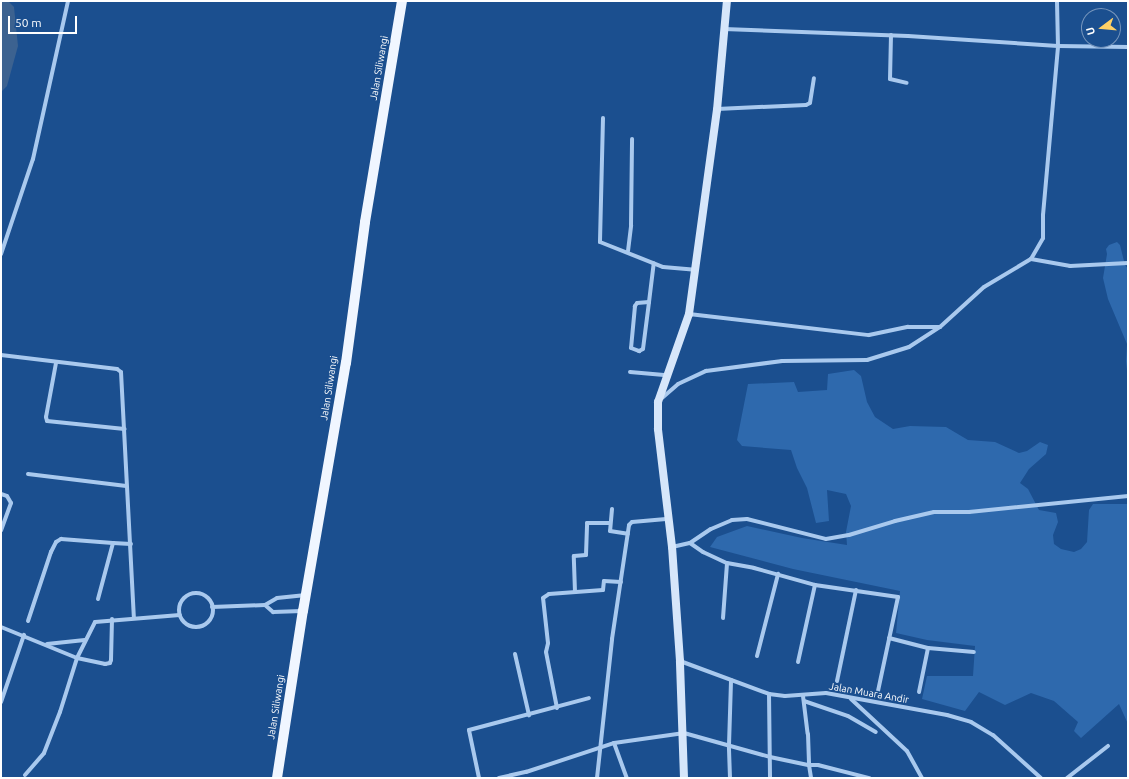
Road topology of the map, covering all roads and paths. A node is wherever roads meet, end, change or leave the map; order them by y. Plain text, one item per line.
1 (68, 1) edge
2 (402, 1) edge
3 (727, 1) edge
4 (1057, 1) edge
5 (724, 29) junction
6 (891, 36) junction
7 (1055, 46) junction
8 (1081, 46) edge
9 (814, 78) dead end
10 (907, 83) dead end
11 (717, 110) junction
12 (603, 118) dead end
13 (632, 139) dead end
14 (628, 251) junction
15 (1, 254) edge
16 (1031, 259) junction
17 (654, 263) junction
18 (1128, 264) edge
19 (695, 270) junction
20 (649, 302) junction
21 (689, 314) junction
22 (940, 327) junction
23 (1, 356) edge
24 (56, 363) junction
25 (630, 372) dead end
26 (668, 375) junction
27 (658, 402) junction
28 (125, 429) junction
29 (28, 474) dead end
30 (126, 486) junction
31 (1, 494) edge
32 (1128, 496) edge
33 (612, 509) dead end
34 (669, 519) junction
35 (610, 523) junction
36 (1, 530) edge
37 (628, 534) junction
38 (113, 543) junction
39 (690, 543) junction
40 (131, 544) junction
41 (672, 547) junction
42 (727, 563) junction
43 (778, 574) junction
44 (621, 582) junction
45 (815, 585) junction
46 (856, 590) junction
47 (575, 592) junction
48 (306, 595) junction
49 (98, 599) dead end
50 (265, 605) junction
51 (212, 607) junction
52 (303, 611) junction
53 (180, 616) junction
54 (134, 618) junction
55 (723, 618) dead end
56 (112, 619) junction
57 (28, 621) dead end
58 (1, 627) edge
59 (24, 635) junction
60 (889, 638) junction
61 (85, 640) junction
62 (47, 644) junction
63 (928, 648) junction
64 (974, 652) dead end
65 (516, 654) dead end
66 (757, 656) dead end
67 (77, 658) junction
68 (680, 661) junction
69 (798, 662) dead end
70 (731, 680) junction
71 (837, 681) dead end
72 (878, 691) dead end
73 (919, 692) dead end
74 (769, 694) junction
75 (803, 696) junction
76 (589, 698) dead end
77 (850, 699) junction
78 (804, 701) junction
79 (1, 702) edge
80 (557, 708) junction
81 (529, 715) junction
82 (876, 732) dead end
83 (684, 733) junction
84 (614, 743) junction
85 (729, 745) junction
86 (1108, 746) dead end
87 (600, 748) junction
88 (770, 757) junction
89 (809, 765) junction
90 (25, 775) dead end
91 (277, 778) edge
92 (479, 778) edge
93 (499, 778) edge
94 (597, 778) edge
95 (627, 778) edge
96 (684, 778) edge
97 (730, 778) edge
98 (770, 778) edge
99 (811, 778) edge
100 (869, 778) edge
101 (922, 778) edge
102 (1041, 778) edge
103 (1067, 778) edge

1 - 15 street
2 - 48 main road, Jalan Siliwangi
3 - 5 main road
4 - 7 street
5 - 6 street
5 - 11 main road
6 - 7 street
6 - 10 street
7 - 8 street
7 - 16 street
9 - 11 street
11 - 19 main road
12 - 14 street
13 - 14 street
14 - 17 street
16 - 18 street
16 - 22 street
17 - 19 street
17 - 20 street
19 - 21 main road
20 - 20 street
21 - 22 street
21 - 26 main road
22 - 27 street
23 - 24 street
24 - 28 street
24 - 28 street
25 - 26 street
26 - 27 main road
27 - 34 main road
28 - 30 street
29 - 30 street
30 - 40 street
31 - 36 street
32 - 39 street
33 - 35 street
34 - 37 street
34 - 41 main road
35 - 37 street
35 - 47 street
37 - 44 street
38 - 40 street
38 - 49 street
38 - 57 street
39 - 41 street
39 - 42 street
40 - 54 street
41 - 68 main road
42 - 43 street
42 - 55 street
43 - 45 street
43 - 66 street
44 - 47 street
44 - 87 street
45 - 46 street
45 - 69 street
46 - 60 street
46 - 71 street
47 - 80 street
48 - 50 street
48 - 52 main road, Jalan Siliwangi
50 - 51 street
50 - 52 street
51 - 53 street
51 - 53 street
52 - 91 main road, Jalan Siliwangi
53 - 54 street
54 - 56 street
56 - 61 street
56 - 67 street
58 - 59 street
59 - 62 street
59 - 79 street
60 - 63 street
60 - 72 street
61 - 62 street
61 - 67 street
62 - 67 street
63 - 64 street
63 - 73 street
65 - 81 street
67 - 90 street
68 - 70 street, Jalan Muara Andir
68 - 83 main road
70 - 74 street, Jalan Muara Andir
70 - 85 street
74 - 75 street, Jalan Muara Andir
74 - 88 street
75 - 77 street, Jalan Muara Andir
75 - 78 street
76 - 80 street
77 - 101 street
77 - 102 street, Jalan Muara Andir
78 - 82 street
78 - 89 street
80 - 81 street
81 - 92 street
83 - 84 street
83 - 85 street
83 - 96 main road
84 - 87 street
84 - 95 street
85 - 88 street
85 - 97 street
86 - 103 street
87 - 93 street
87 - 94 street
88 - 89 street
88 - 98 street
89 - 99 street
89 - 100 street

